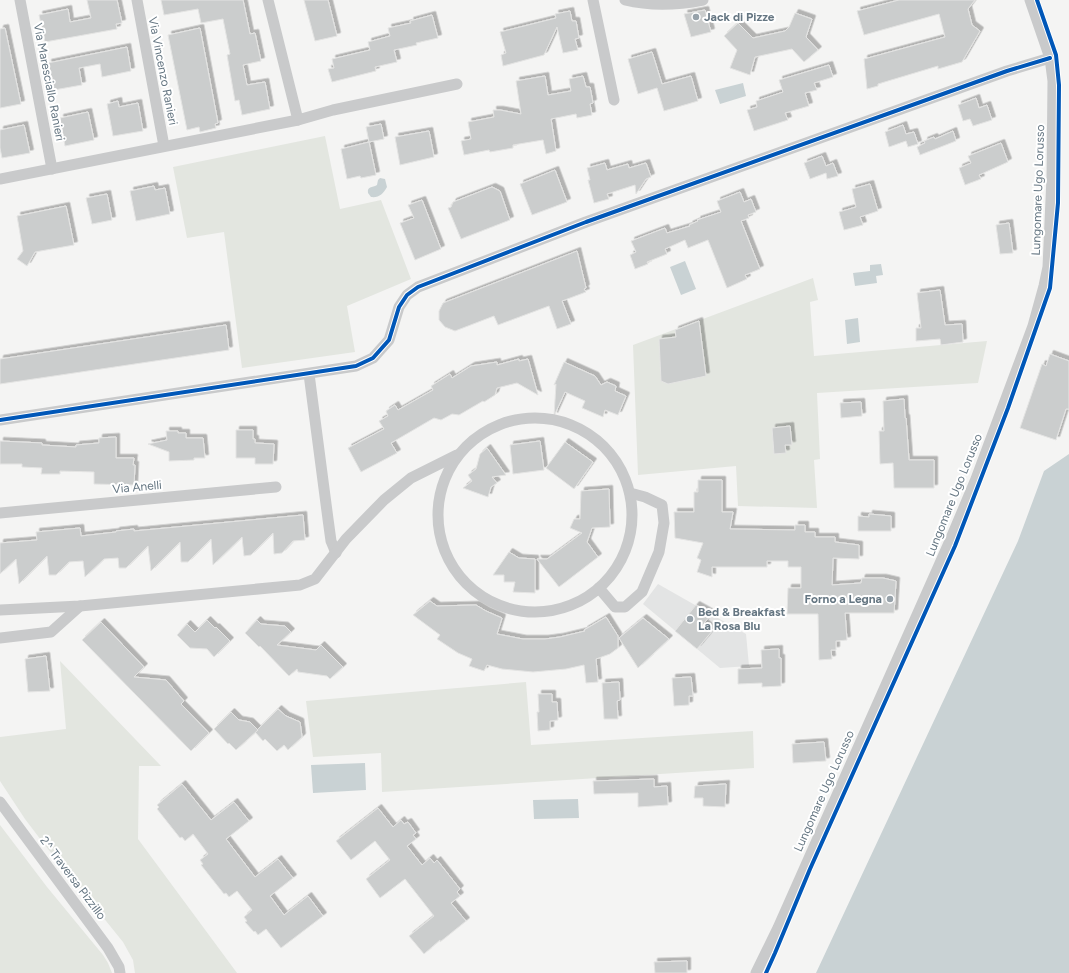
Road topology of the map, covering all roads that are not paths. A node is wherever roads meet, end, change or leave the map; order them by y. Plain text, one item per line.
1 (20, 0) edge
2 (136, 0) edge
3 (268, 0) edge
4 (593, 0) edge
5 (625, 0) edge
6 (703, 0) edge
7 (1030, 0) edge
8 (1050, 58) junction
9 (457, 84) dead end
10 (614, 100) dead end
11 (298, 120) junction
12 (164, 146) junction
13 (52, 169) junction
14 (0, 179) edge
15 (309, 374) junction
16 (0, 420) edge
17 (458, 454) junction
18 (276, 487) dead end
19 (630, 492) junction
20 (0, 513) edge
21 (336, 553) junction
22 (599, 588) junction
23 (80, 606) junction
24 (0, 610) edge
25 (0, 638) edge
26 (0, 802) edge
27 (120, 973) edge
28 (756, 973) edge

1 - 13 street, Via Maresciallo Ranieri
2 - 12 street, Via Vincenzo Ranieri
3 - 11 street
4 - 10 street
5 - 6 street
7 - 8 street, Lungomare Ugo Lorusso
8 - 15 street
8 - 28 street, Lungomare Ugo Lorusso
9 - 11 street
11 - 12 street
12 - 13 street
13 - 14 street
15 - 16 street
15 - 21 street
17 - 19 street
17 - 21 street
17 - 22 street
18 - 20 street, Via Anelli
19 - 22 street
19 - 22 street
21 - 23 street
23 - 24 street
23 - 25 street
26 - 27 street, 2^ Traversa Pizzillo

